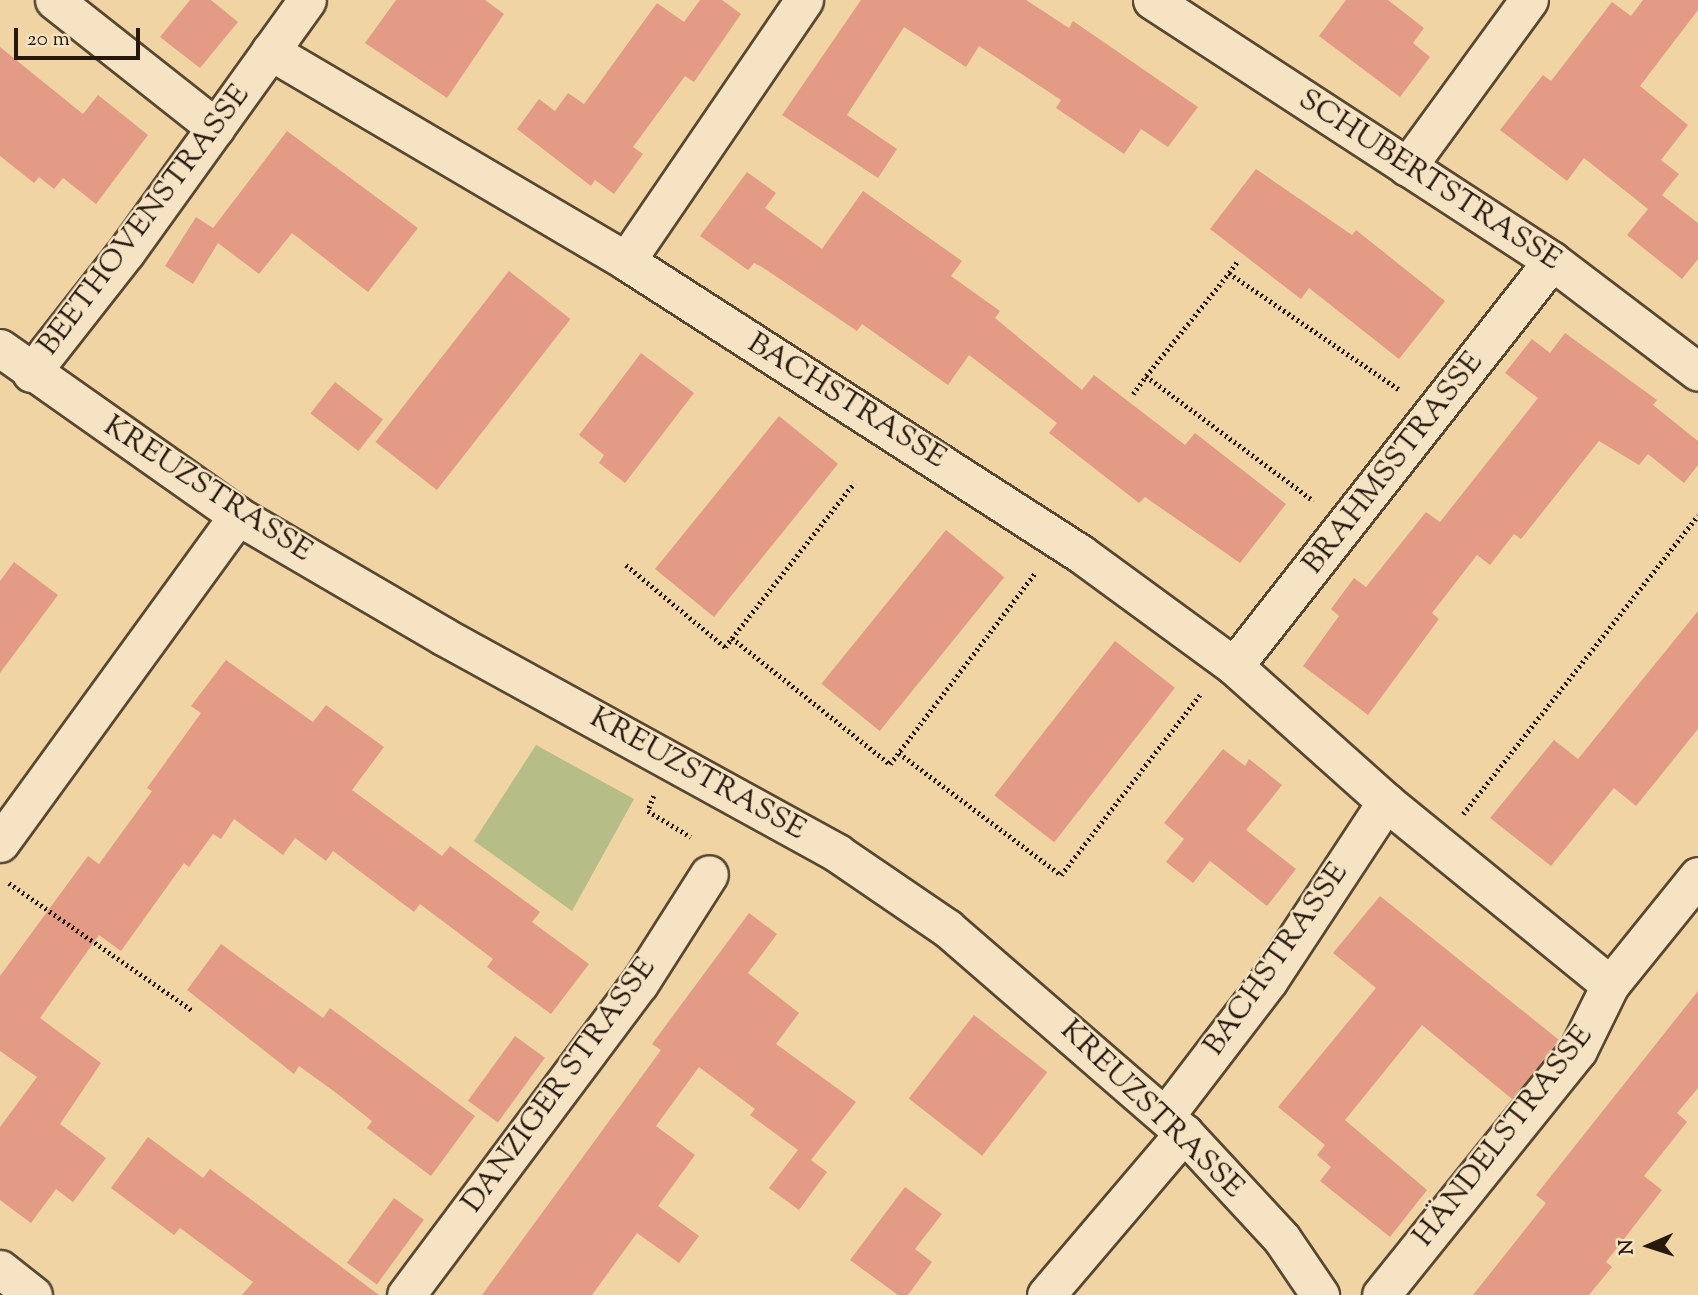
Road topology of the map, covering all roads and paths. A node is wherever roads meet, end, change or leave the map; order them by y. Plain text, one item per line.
1 (54, 0) edge
2 (307, 0) edge
3 (804, 0) edge
4 (1152, 0) edge
5 (1529, 0) edge
6 (270, 51) junction
7 (216, 128) junction
8 (1406, 167) junction
9 (626, 261) junction
10 (1552, 261) junction
11 (1237, 262) dead end
12 (1229, 273) junction
13 (0, 348) edge
14 (1698, 372) edge
15 (31, 373) junction
16 (1146, 376) junction
17 (1133, 394) dead end
18 (1434, 413) junction
19 (854, 483) dead end
20 (1698, 515) edge
21 (238, 516) junction
22 (1346, 524) junction
23 (1059, 539) junction
24 (626, 565) dead end
25 (733, 638) junction
26 (1230, 663) junction
27 (899, 753) junction
28 (1386, 802) junction
29 (672, 824) dead end
30 (679, 828) dead end
31 (0, 843) edge
32 (1438, 845) junction
33 (709, 874) dead end
34 (0, 876) edge
35 (1698, 876) edge
36 (1610, 985) junction
37 (193, 1011) dead end
38 (1174, 1124) junction
39 (0, 1269) edge
40 (33, 1295) edge
41 (406, 1295) edge
42 (1046, 1295) edge
43 (1320, 1295) edge
44 (1381, 1295) edge

1 - 7 street
2 - 6 street, BEETHOVENSTRASSE
3 - 9 street
4 - 8 street, SCHUBERTSTRASSE
5 - 8 street
6 - 7 street, BEETHOVENSTRASSE
6 - 9 street, BACHSTRASSE
7 - 15 street, BEETHOVENSTRASSE
8 - 10 street, SCHUBERTSTRASSE
9 - 23 street, BACHSTRASSE
10 - 14 street, SCHUBERTSTRASSE
10 - 18 street, BRAHMSSTRASSE
11 - 12 path
12 - 16 path
12 - 18 path
13 - 15 street, KREUZSTRASSE
15 - 21 street, KREUZSTRASSE
16 - 17 path
16 - 22 path
18 - 22 street, BRAHMSSTRASSE
19 - 25 path
20 - 32 path
21 - 31 street
21 - 38 street, KREUZSTRASSE
22 - 26 street, BRAHMSSTRASSE
23 - 26 street, BACHSTRASSE
23 - 27 path
24 - 25 path
25 - 27 path
26 - 27 path
26 - 28 street, BACHSTRASSE
28 - 32 street, BACHSTRASSE
28 - 38 street, BACHSTRASSE
29 - 30 path
32 - 36 street, BACHSTRASSE
33 - 41 street, DANZIGER STRASSE
34 - 37 path
35 - 36 street, HÄNDELSTRASSE
36 - 44 street, HÄNDELSTRASSE
38 - 42 street, BACHSTRASSE
38 - 43 street, KREUZSTRASSE
39 - 40 street

